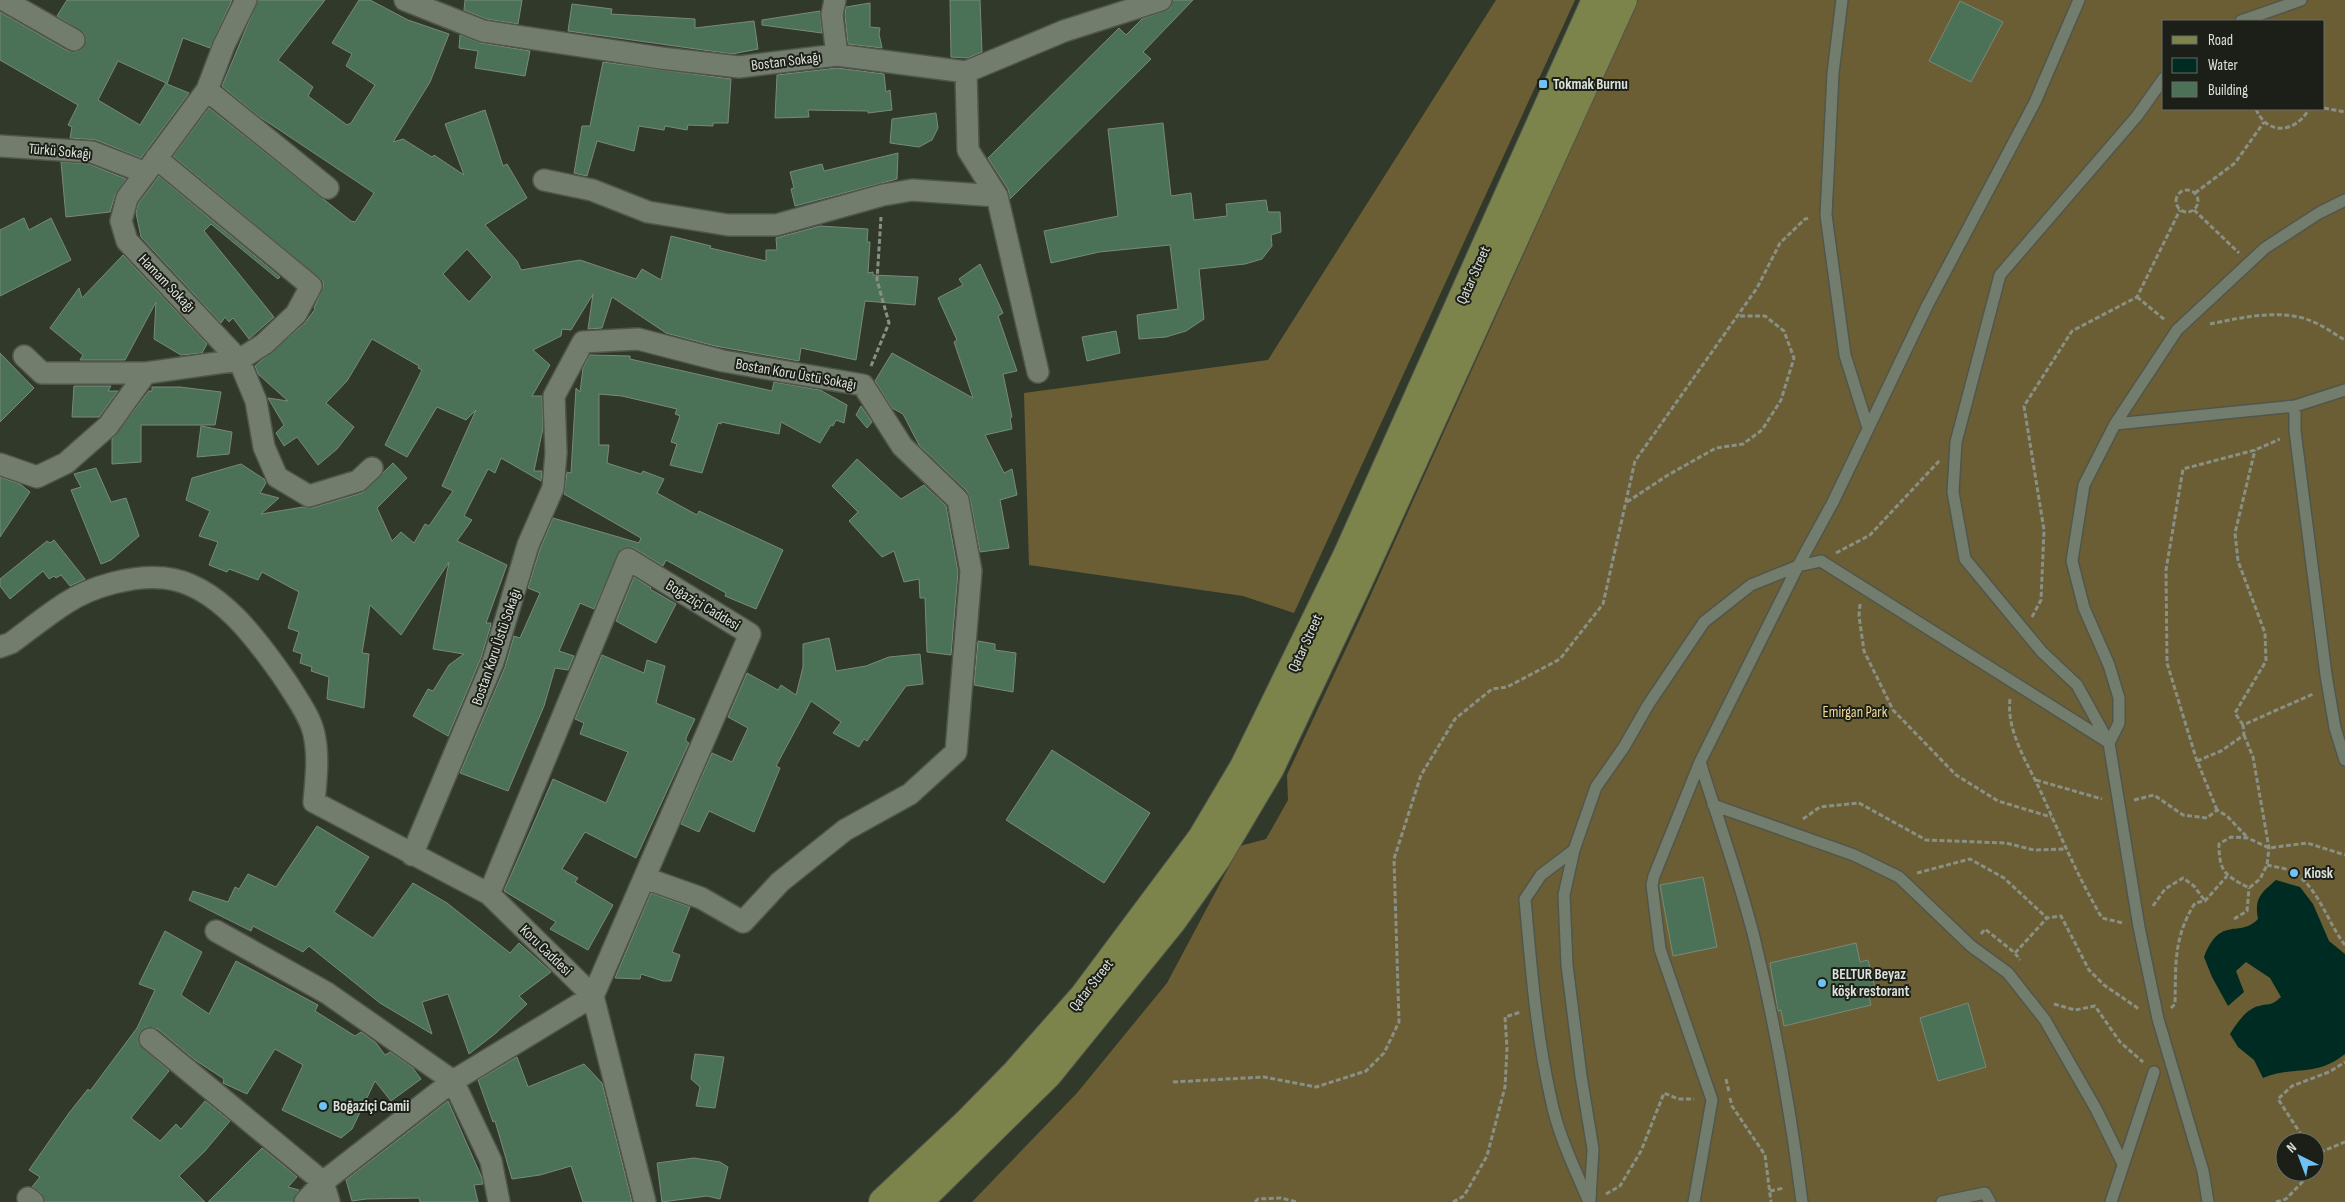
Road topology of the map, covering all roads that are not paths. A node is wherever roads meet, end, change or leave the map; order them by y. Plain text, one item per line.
1 (4, 0) edge
2 (246, 0) edge
3 (405, 0) edge
4 (835, 0) edge
5 (1162, 0) edge
6 (1596, 0) edge
7 (1623, 0) edge
8 (1842, 0) edge
9 (2079, 0) edge
10 (2301, 0) edge
11 (2244, 20) edge
12 (74, 40) dead end
13 (837, 55) junction
14 (966, 72) junction
15 (2162, 81) edge
16 (208, 90) junction
17 (0, 146) edge
18 (151, 166) junction
19 (544, 180) dead end
20 (328, 188) dead end
21 (996, 196) junction
22 (2345, 200) edge
23 (24, 356) dead end
24 (240, 360) junction
25 (1038, 372) dead end
26 (146, 373) junction
27 (2345, 390) edge
28 (2295, 406) junction
29 (2115, 424) junction
30 (1868, 428) junction
31 (0, 464) edge
32 (372, 468) dead end
33 (1798, 566) junction
34 (0, 647) edge
35 (2109, 743) junction
36 (2345, 760) edge
37 (1700, 762) junction
38 (1713, 805) junction
39 (1574, 850) junction
40 (412, 855) junction
41 (645, 878) junction
42 (489, 894) junction
43 (216, 930) dead end
44 (594, 996) junction
45 (150, 1039) dead end
46 (2154, 1072) road end
47 (453, 1081) junction
48 (2124, 1164) junction
49 (326, 1192) edge
50 (1593, 1201) edge
51 (305, 1202) edge
52 (499, 1202) edge
53 (645, 1202) edge
54 (883, 1202) edge
55 (918, 1202) edge
56 (1694, 1202) edge
57 (1802, 1202) edge
58 (1942, 1202) edge
59 (1990, 1202) edge
60 (2111, 1202) edge
61 (2208, 1202) edge

1 - 12 street
2 - 16 street, Hamam Sokağı
3 - 13 street, Bostan Sokağı
4 - 13 street
5 - 14 street, Bostan Sokağı
6 - 54 main road, Qatar Street
7 - 55 main road, Qatar Street
8 - 30 lane
9 - 30 lane
10 - 11 lane
13 - 14 street, Bostan Sokağı
14 - 21 street
15 - 35 lane
16 - 18 street, Hamam Sokağı
16 - 20 street
17 - 18 street, Türkü Sokağı
18 - 24 street, Hamam Sokağı
18 - 24 street, Türkü Sokağı
19 - 21 street
21 - 25 street
22 - 29 lane
23 - 26 street
24 - 26 street
24 - 32 street, Hamam Sokağı
26 - 31 street
27 - 28 lane
28 - 29 lane
28 - 36 lane
29 - 35 lane
30 - 33 lane
33 - 35 lane
33 - 37 lane
33 - 39 lane
34 - 40 street, Koru Caddesi
35 - 61 lane
37 - 38 lane
37 - 56 lane
38 - 48 lane
38 - 57 lane
39 - 50 lane
39 - 50 lane
40 - 41 street, Bostan Koru Üstü Sokağı
40 - 42 street, Koru Caddesi
41 - 42 street, Boğaziçi Caddesi
41 - 44 street, Boğaziçi Caddesi
42 - 44 street, Koru Caddesi
43 - 47 street
44 - 47 street
44 - 53 street
45 - 49 street
46 - 48 lane
47 - 49 street
47 - 52 street
48 - 60 lane
49 - 51 street
58 - 59 lane

